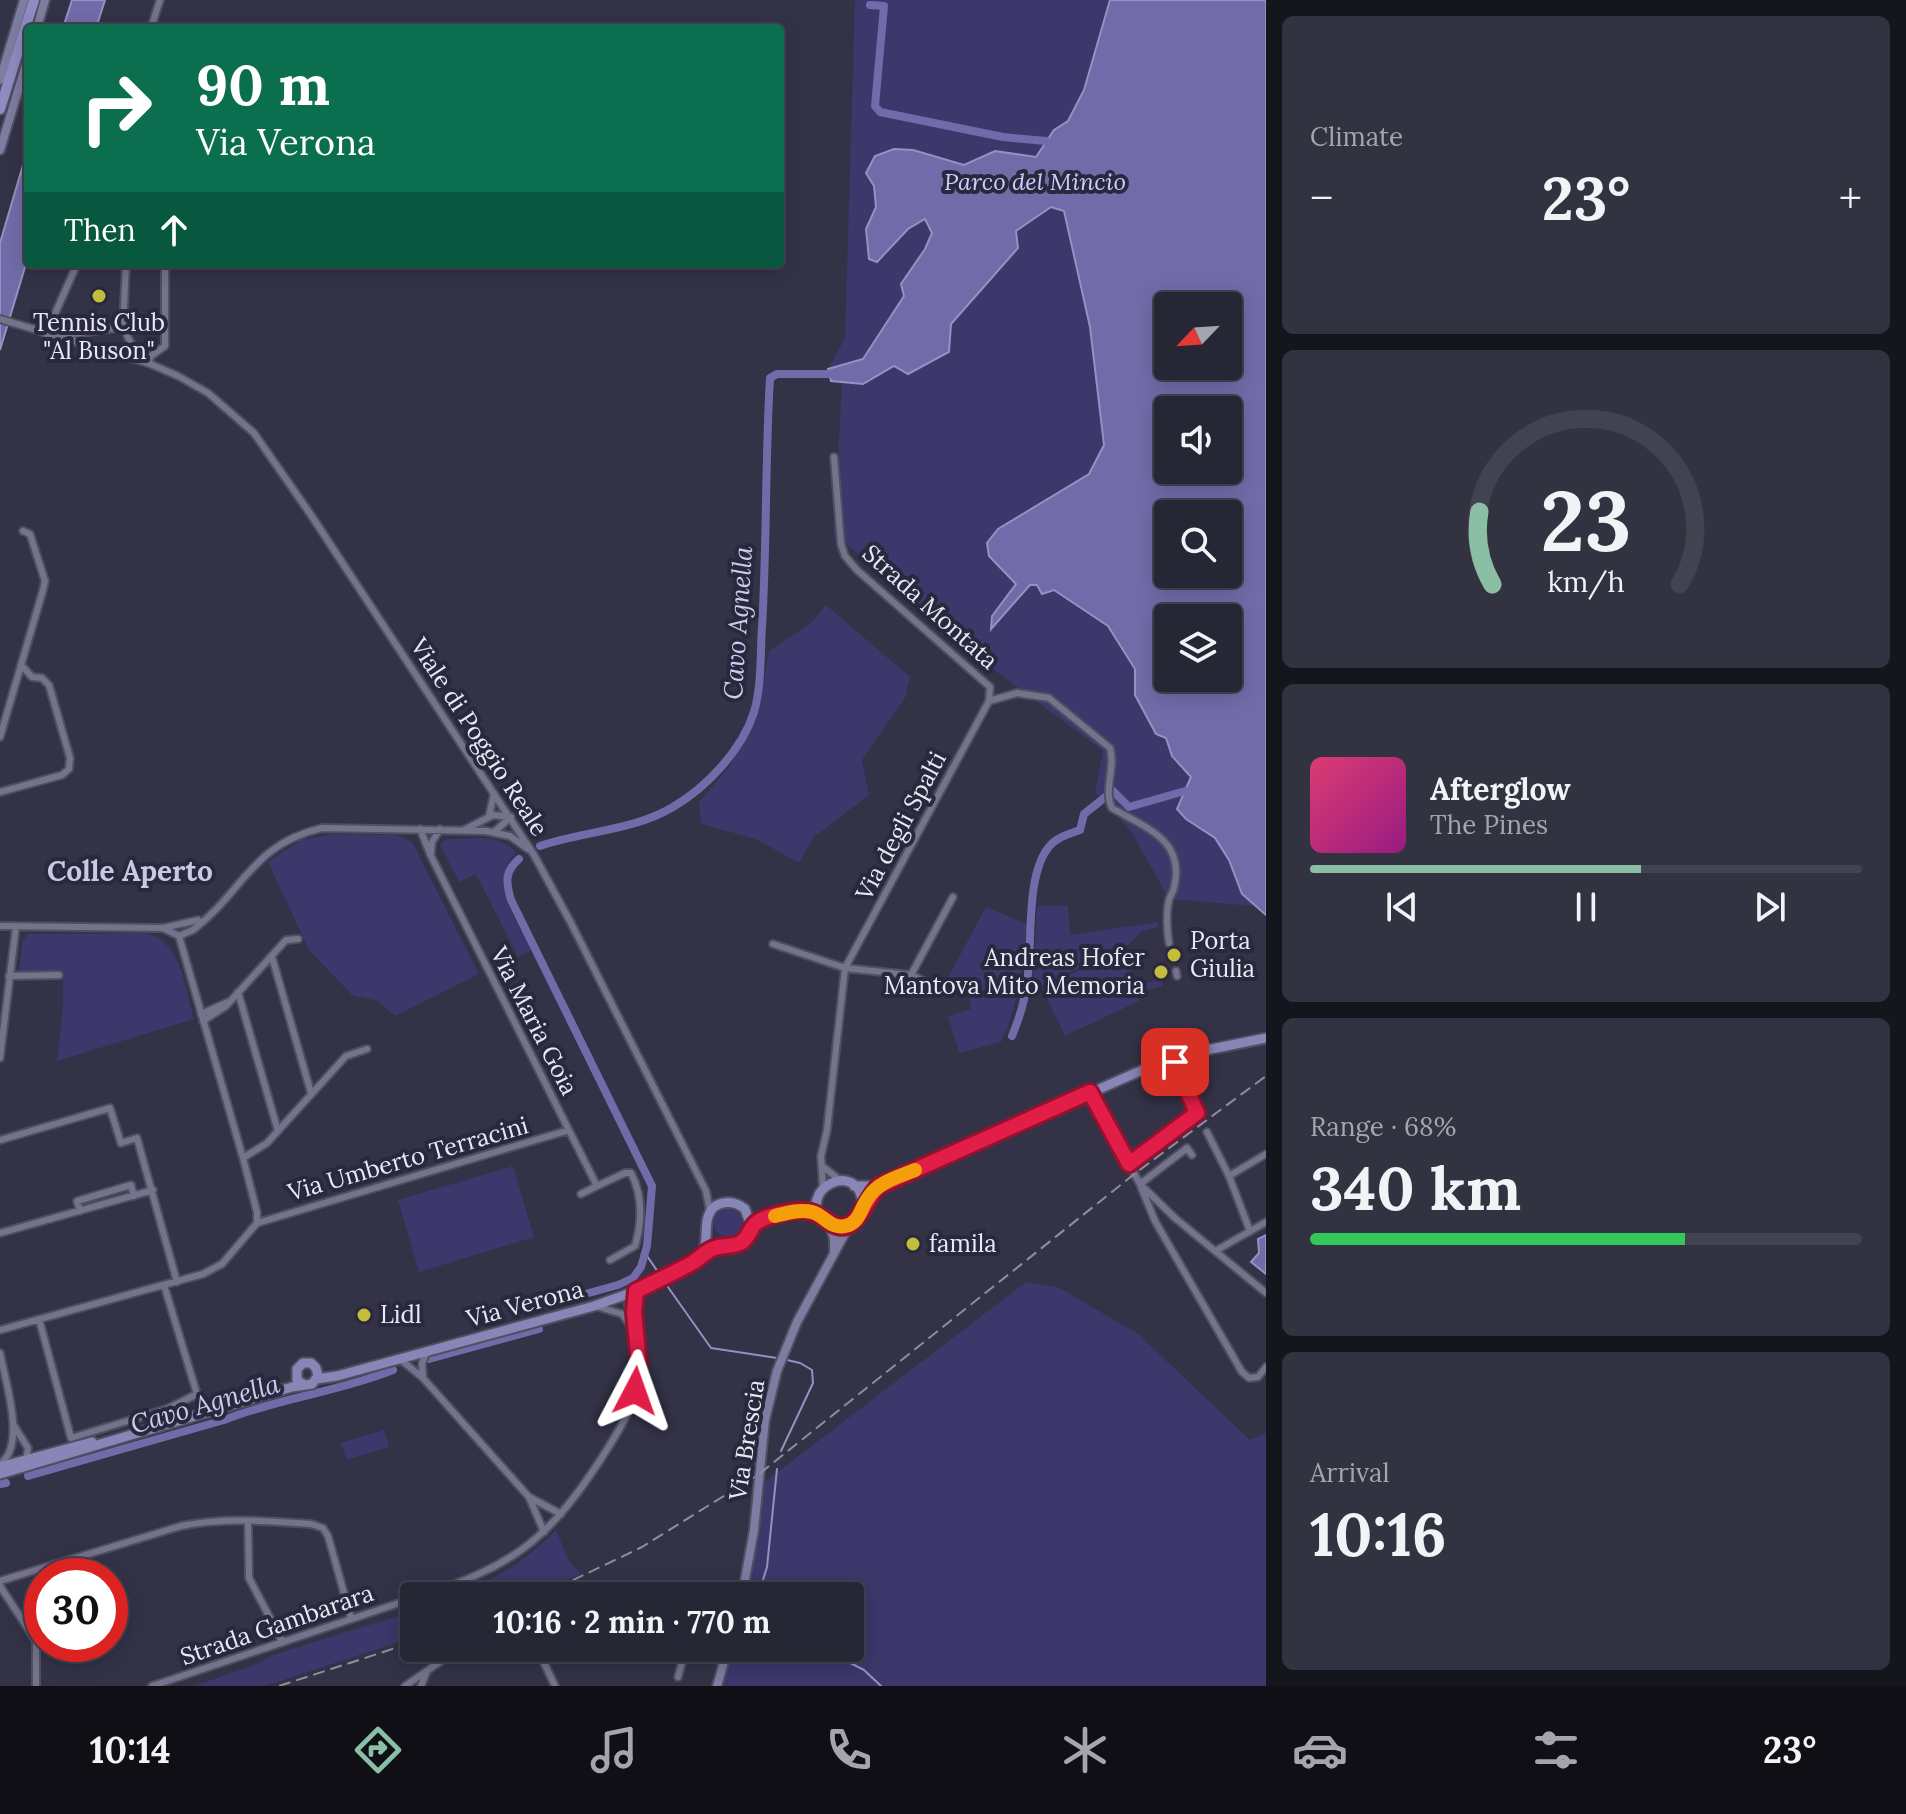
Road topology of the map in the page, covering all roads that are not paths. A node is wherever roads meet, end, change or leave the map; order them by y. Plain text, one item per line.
1 (24, 0) edge
2 (34, 0) edge
3 (45, 0) edge
4 (160, 0) edge
5 (27, 24) edge
6 (38, 24) edge
7 (152, 24) edge
8 (24, 32) edge
9 (24, 71) edge
10 (0, 80) edge
11 (0, 109) edge
12 (0, 150) edge
13 (74, 268) edge
14 (126, 268) edge
15 (165, 268) edge
16 (0, 319) edge
17 (123, 327) junction
18 (46, 334) junction
19 (55, 337) junction
20 (134, 359) junction
21 (148, 363) junction
22 (834, 457) dead end
23 (23, 531) dead end
24 (21, 665) junction
25 (32, 677) junction
26 (15, 685) junction
27 (989, 701) junction
28 (0, 737) edge
29 (494, 790) junction
30 (0, 792) edge
31 (489, 816) junction
32 (511, 817) junction
33 (420, 829) junction
34 (440, 829) junction
35 (465, 829) junction
36 (494, 832) junction
37 (534, 855) junction
38 (431, 856) junction
39 (953, 897) dead end
40 (207, 917) junction
41 (198, 920) junction
42 (0, 926) edge
43 (16, 926) junction
44 (163, 928) junction
45 (179, 936) junction
46 (298, 939) dead end
47 (1169, 943) dead end
48 (773, 944) dead end
49 (272, 957) junction
50 (845, 968) junction
51 (59, 975) dead end
52 (911, 975) junction
53 (9, 976) junction
54 (940, 989) dead end
55 (238, 992) junction
56 (202, 1018) junction
57 (1266, 1038) edge
58 (367, 1049) dead end
59 (1172, 1057) junction
60 (0, 1058) edge
61 (1090, 1092) junction
62 (311, 1093) junction
63 (569, 1130) junction
64 (278, 1131) junction
65 (1207, 1132) dead end
66 (0, 1140) edge
67 (1266, 1154) edge
68 (1192, 1155) dead end
69 (243, 1158) junction
70 (1129, 1164) junction
71 (822, 1166) junction
72 (1229, 1176) junction
73 (841, 1181) junction
74 (1140, 1184) junction
75 (597, 1186) junction
76 (854, 1186) junction
77 (879, 1186) junction
78 (823, 1188) junction
79 (153, 1190) junction
80 (706, 1191) junction
81 (581, 1194) dead end
82 (817, 1200) junction
83 (726, 1202) junction
84 (863, 1206) junction
85 (802, 1210) junction
86 (710, 1213) junction
87 (748, 1213) junction
88 (768, 1217) junction
89 (824, 1219) junction
90 (1266, 1222) edge
91 (257, 1223) junction
92 (850, 1224) junction
93 (751, 1226) junction
94 (1250, 1231) junction
95 (0, 1233) edge
96 (708, 1233) junction
97 (723, 1245) junction
98 (1217, 1250) junction
99 (834, 1253) junction
100 (702, 1256) junction
101 (610, 1260) dead end
102 (177, 1282) junction
103 (164, 1285) junction
104 (633, 1292) junction
105 (1266, 1293) edge
106 (594, 1306) junction
107 (39, 1319) junction
108 (0, 1330) edge
109 (634, 1330) junction
110 (427, 1352) junction
111 (0, 1353) edge
112 (399, 1359) junction
113 (1266, 1367) edge
114 (296, 1372) junction
115 (316, 1374) junction
116 (423, 1378) junction
117 (303, 1384) junction
118 (197, 1394) junction
119 (269, 1395) junction
120 (202, 1413) junction
121 (13, 1424) junction
122 (22, 1436) junction
123 (108, 1441) junction
124 (13, 1447) junction
125 (80, 1451) junction
126 (44, 1454) junction
127 (22, 1461) junction
128 (0, 1469) edge
129 (529, 1497) junction
130 (561, 1514) junction
131 (248, 1521) junction
132 (544, 1532) junction
133 (464, 1582) edge
134 (745, 1582) edge
135 (0, 1584) edge
136 (400, 1602) edge
137 (351, 1618) junction
138 (282, 1641) junction
139 (439, 1662) edge
140 (544, 1662) edge
141 (682, 1662) edge
142 (724, 1662) edge
143 (427, 1670) junction
144 (678, 1677) dead end
145 (36, 1686) edge
146 (152, 1686) edge
147 (405, 1686) edge
148 (421, 1686) edge
149 (555, 1686) edge
150 (717, 1686) edge

1 - 10 main road
2 - 5 highway
3 - 6 main road
4 - 7 street
8 - 11 highway
9 - 12 main road
13 - 18 street
14 - 17 street
15 - 21 street
16 - 18 street, Viale di Poggio Reale
17 - 19 street, Viale di Poggio Reale
17 - 20 street
18 - 19 street, Viale di Poggio Reale
19 - 20 street, Viale di Poggio Reale
20 - 21 street, Viale di Poggio Reale
21 - 29 street, Viale di Poggio Reale
22 - 27 street, Strada Montata
23 - 24 street
24 - 25 street
24 - 26 street
25 - 26 street
25 - 30 street
26 - 28 street
27 - 47 street, Strada Montata
27 - 50 street, Via degli Spalti
29 - 31 street
29 - 32 street, Viale di Poggio Reale
31 - 32 street
31 - 35 street
32 - 36 street
32 - 37 street, Viale di Poggio Reale
33 - 34 street
33 - 38 street, Via Maria Goia
33 - 40 street
34 - 35 street
34 - 38 street
35 - 36 street
36 - 37 street
37 - 80 street, Viale di Poggio Reale
38 - 63 street, Via Maria Goia
39 - 52 street
40 - 41 street
40 - 45 street
41 - 44 street
41 - 45 street
42 - 43 street
43 - 44 street
43 - 53 street
44 - 45 street
45 - 56 street
46 - 49 street
48 - 50 street
49 - 55 street
49 - 62 street
50 - 52 street
50 - 71 street, Via degli Spalti
51 - 53 street
52 - 54 street
53 - 60 street
55 - 56 street
55 - 64 street
56 - 69 street
57 - 59 main road
58 - 62 street
59 - 61 main road
59 - 70 street
61 - 70 street
61 - 77 main road
62 - 64 street
63 - 75 street, Via Maria Goia
63 - 91 street, Via Umberto Terracini
64 - 69 street
65 - 72 street
66 - 79 street
67 - 72 street
68 - 74 street
69 - 91 street
70 - 74 street
71 - 73 street
71 - 78 street, Via degli Spalti
72 - 94 street
73 - 76 main road
73 - 78 main road
74 - 98 street
74 - 113 street
75 - 81 street
75 - 101 street
76 - 77 main road
76 - 84 main road
77 - 84 main road
78 - 82 main road
79 - 95 street
79 - 102 street
80 - 83 street
80 - 86 street, Viale di Poggio Reale
82 - 85 main road
82 - 89 main road
83 - 86 main road
83 - 87 main road
84 - 92 main road
85 - 88 main road
85 - 89 main road
86 - 96 main road
87 - 88 main road
87 - 93 main road
88 - 93 main road
89 - 92 main road
89 - 99 main road
90 - 94 street
91 - 102 street
92 - 99 main road, Via Brescia
93 - 97 main road
94 - 98 street
96 - 97 main road
96 - 100 main road
97 - 100 main road, Via Verona
98 - 105 street
99 - 134 main road, Via Brescia
100 - 104 main road, Via Verona
102 - 103 street
103 - 107 street
103 - 118 street
104 - 106 main road, Via Verona
104 - 109 street
106 - 109 street
106 - 110 main road, Via Verona
107 - 108 street
107 - 118 street
109 - 130 street
110 - 112 main road, Via Verona
110 - 116 street
111 - 121 street
112 - 115 main road, Via Verona
112 - 116 street
114 - 115 main road, Via Verona
114 - 117 main road
114 - 119 main road, Via Verona
115 - 117 main road, Via Verona
116 - 129 street
117 - 119 main road, Via Verona
118 - 120 street
119 - 120 main road, Via Verona
120 - 123 main road, Via Verona
121 - 122 street
121 - 124 street
122 - 126 street
122 - 127 street
123 - 125 main road, Via Verona
123 - 126 main road, Via Verona
124 - 127 street
124 - 128 street
125 - 127 street, Via Verona
125 - 128 main road, Via Verona
126 - 127 main road, Via Verona
127 - 128 main road, Via Verona
129 - 130 street
129 - 132 street
130 - 132 street
131 - 135 street
131 - 137 street
131 - 138 street
132 - 133 street
135 - 145 street
136 - 137 street, Strada Gambarara
137 - 138 street, Strada Gambarara
138 - 146 street, Strada Gambarara
139 - 143 street
140 - 149 street
141 - 144 street
142 - 150 main road
143 - 147 street
143 - 148 street

